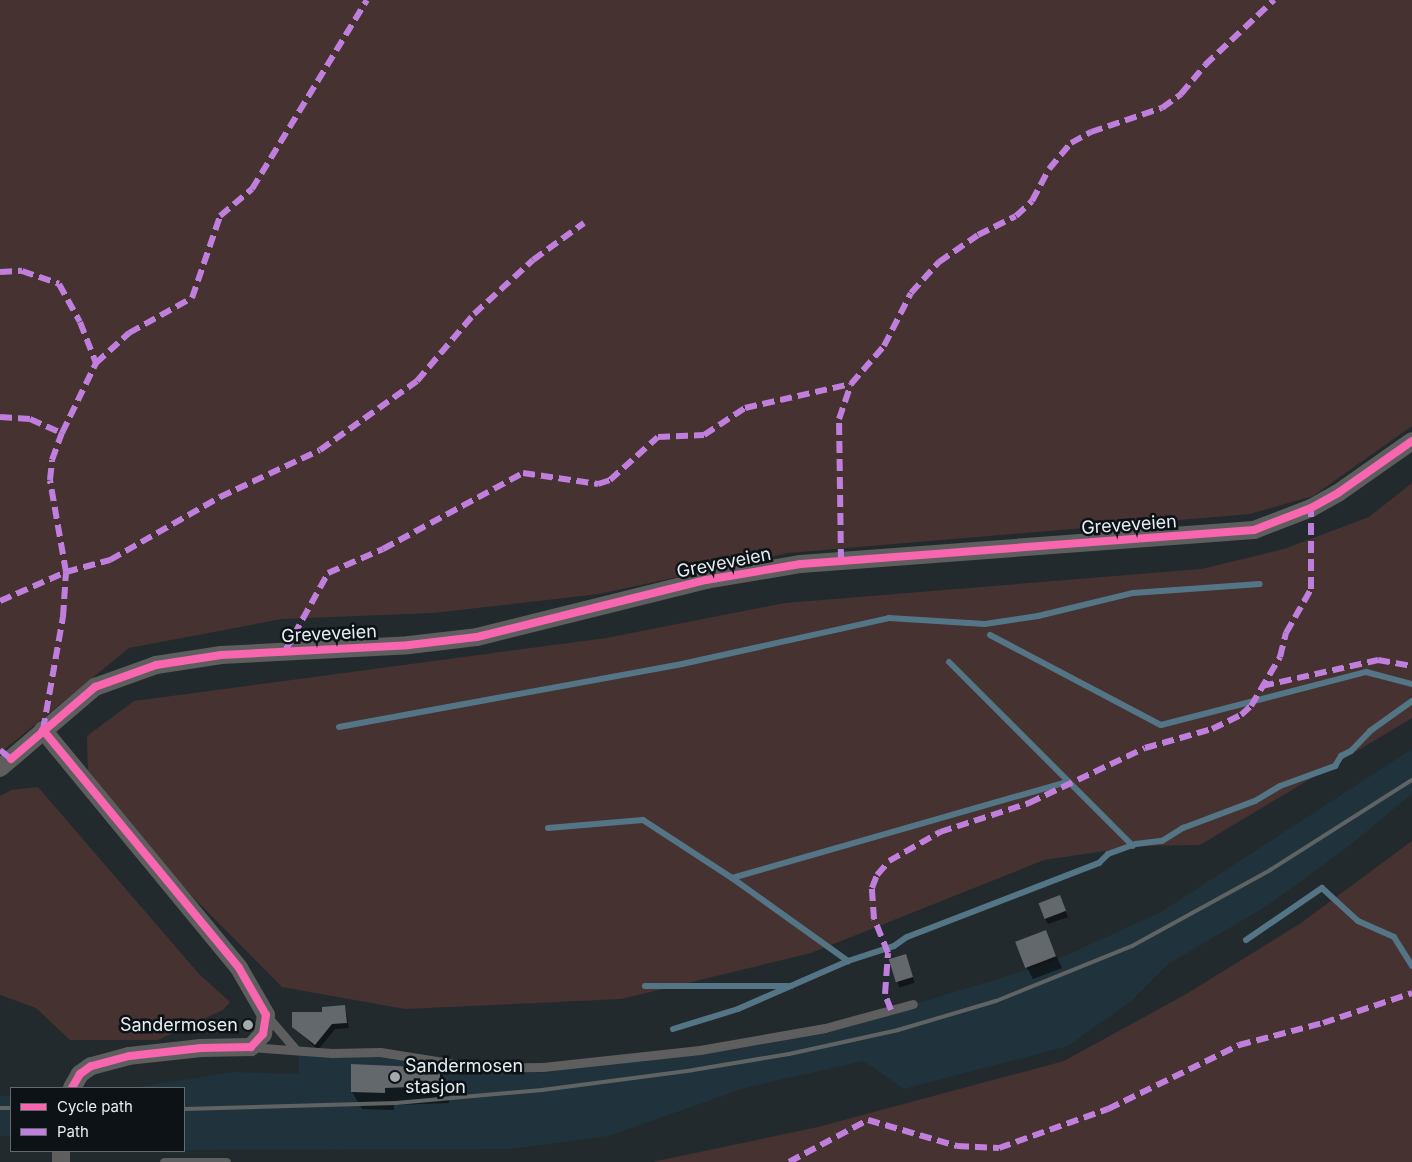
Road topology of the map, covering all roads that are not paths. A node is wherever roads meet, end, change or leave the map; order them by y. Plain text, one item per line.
1 (1412, 442) edge
2 (43, 730) junction
3 (0, 768) edge
4 (913, 1004) dead end
5 (266, 1015) junction
6 (251, 1047) junction
7 (296, 1050) junction
8 (73, 1087) edge
9 (164, 1162) edge
10 (226, 1162) edge

1 - 2 street, Greveveien
2 - 3 street, Greveveien
2 - 5 street
4 - 7 lane
5 - 6 street
5 - 7 lane
6 - 7 lane
6 - 8 street
9 - 10 lane

